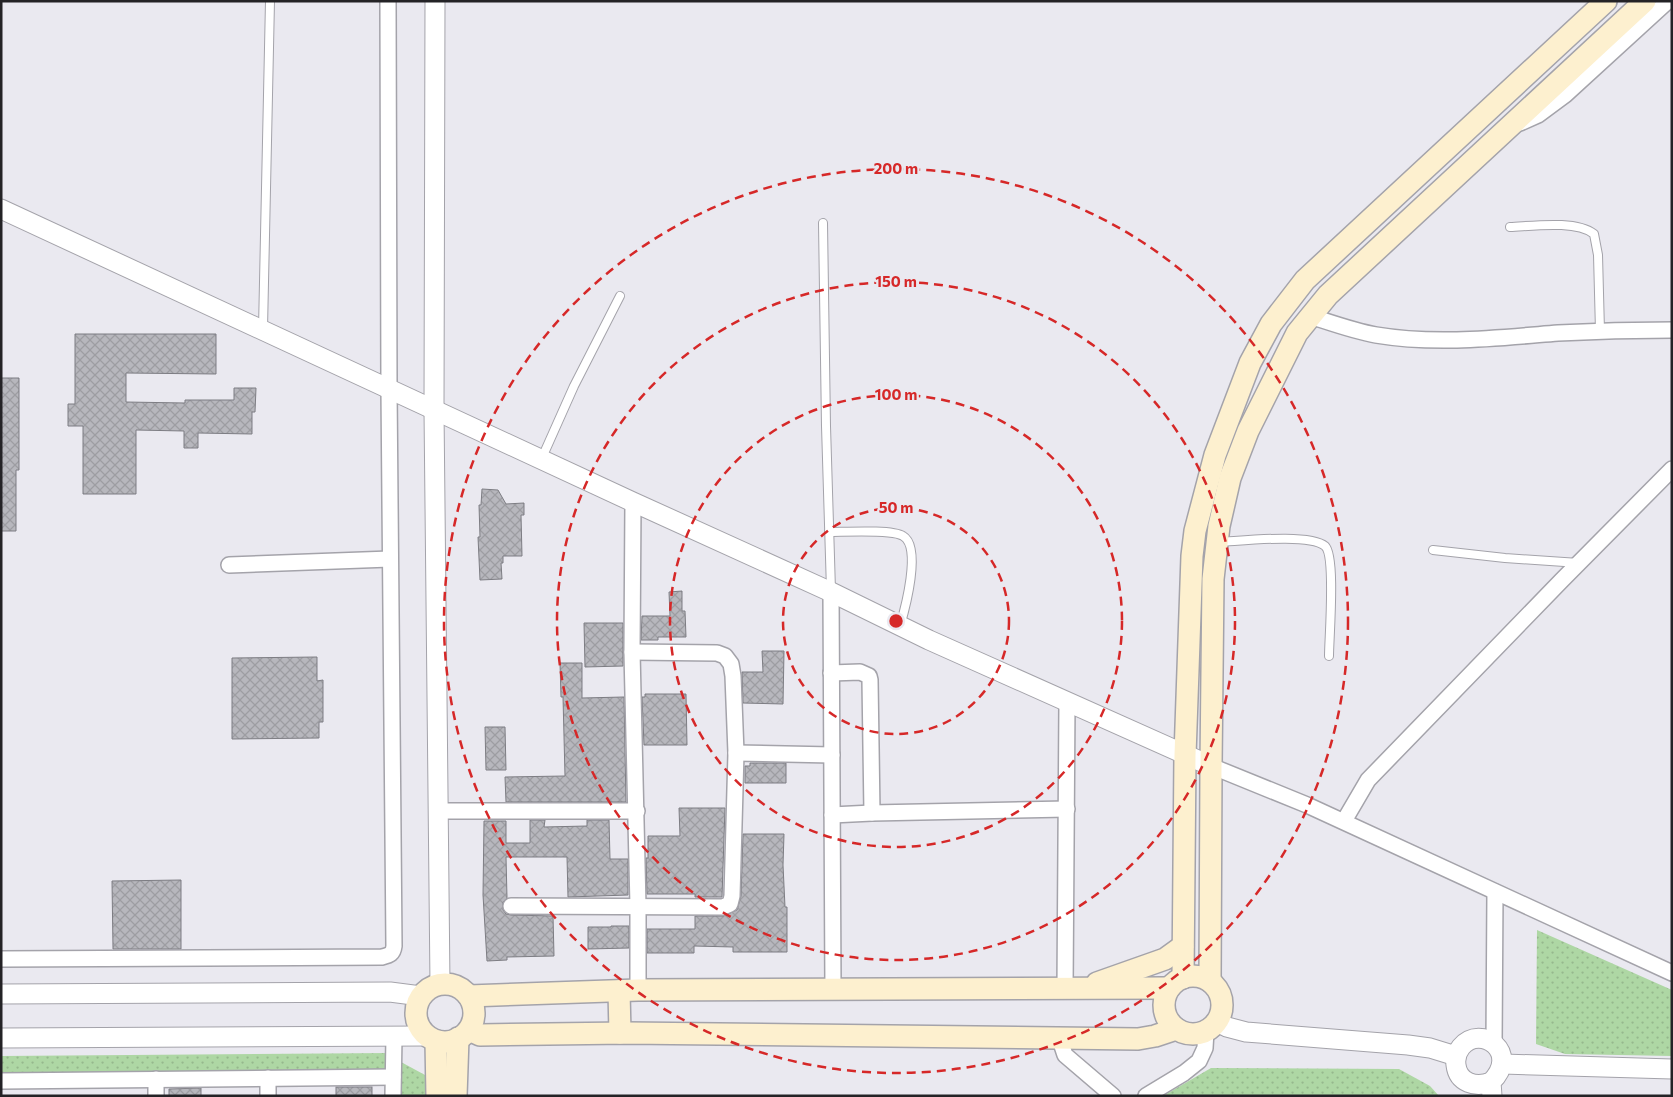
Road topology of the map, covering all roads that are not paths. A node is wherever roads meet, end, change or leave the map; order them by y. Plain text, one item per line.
1 (270, 1) edge
2 (388, 1) edge
3 (435, 1) edge
4 (1592, 1) edge
5 (1606, 1) edge
6 (1645, 1) edge
7 (1668, 1) edge
8 (1481, 115) junction
9 (1506, 130) junction
10 (1, 209) edge
11 (823, 223) dead end
12 (1510, 227) dead end
13 (620, 296) dead end
14 (1310, 316) junction
15 (1672, 330) edge
16 (263, 331) junction
17 (1600, 331) junction
18 (389, 389) junction
19 (434, 410) junction
20 (541, 460) junction
21 (1672, 469) edge
22 (633, 502) junction
23 (829, 532) junction
24 (1217, 542) junction
25 (1433, 550) dead end
26 (390, 559) junction
27 (1579, 562) junction
28 (229, 565) dead end
29 (831, 592) junction
30 (900, 626) junction
31 (632, 652) junction
32 (1329, 656) dead end
33 (832, 672) junction
34 (1067, 702) junction
35 (736, 753) junction
36 (832, 755) junction
37 (1185, 755) junction
38 (1210, 766) junction
39 (1067, 809) junction
40 (637, 810) junction
41 (438, 812) junction
42 (872, 813) junction
43 (832, 815) junction
44 (1344, 821) junction
45 (1495, 892) junction
46 (511, 906) dead end
47 (638, 906) junction
48 (1183, 946) junction
49 (1, 959) edge
50 (1672, 972) edge
51 (1210, 981) junction
52 (1176, 983) junction
53 (440, 984) junction
54 (1072, 989) junction
55 (833, 990) junction
56 (628, 991) junction
57 (1, 994) edge
58 (421, 996) junction
59 (469, 996) junction
60 (1212, 1026) junction
61 (1176, 1029) junction
62 (620, 1033) junction
63 (463, 1034) junction
64 (394, 1036) junction
65 (1059, 1037) junction
66 (1, 1038) edge
67 (432, 1038) junction
68 (1494, 1044) junction
69 (1456, 1056) junction
70 (1503, 1064) junction
71 (1672, 1069) edge
72 (393, 1077) junction
73 (268, 1078) junction
74 (156, 1079) junction
75 (1, 1081) edge
76 (1491, 1089) edge
77 (156, 1096) edge
78 (268, 1096) edge
79 (393, 1096) edge
80 (437, 1096) edge
81 (456, 1096) edge
82 (1112, 1096) edge
83 (1146, 1096) edge

1 - 16 lane
2 - 18 street
3 - 19 street
4 - 8 street
5 - 8 main road
6 - 9 main road
7 - 9 street
8 - 37 main road
9 - 14 main road
10 - 16 street
11 - 23 lane
12 - 17 lane
13 - 20 lane
14 - 17 street
14 - 24 main road
15 - 17 street
16 - 18 street
18 - 19 street
18 - 26 street
19 - 20 street
19 - 41 street
20 - 22 street
21 - 27 street
22 - 29 street
22 - 31 street
23 - 29 lane
23 - 30 lane
24 - 32 lane
24 - 38 main road
25 - 27 lane
26 - 28 street
26 - 49 street
27 - 44 street
29 - 30 street
29 - 33 street
30 - 34 street
31 - 35 street
31 - 40 street
33 - 36 street
33 - 42 street
34 - 37 street
34 - 39 street
35 - 36 street
35 - 47 street
36 - 43 street
37 - 38 street
37 - 48 main road
38 - 44 street
38 - 51 main road
39 - 42 street
39 - 54 street
40 - 41 street
40 - 47 street
41 - 53 street
42 - 43 street
43 - 55 street
44 - 45 street
45 - 50 street
45 - 68 street
46 - 47 street
47 - 56 street
48 - 52 main road
48 - 54 main road
51 - 52 main road
51 - 60 main road
52 - 54 main road
52 - 61 main road
53 - 58 main road
53 - 59 main road
54 - 55 main road
55 - 56 main road
56 - 59 main road
56 - 62 main road
57 - 58 street
58 - 67 main road
59 - 63 main road
60 - 61 main road
60 - 69 street
60 - 83 street
61 - 65 main road
62 - 63 main road
62 - 65 main road
63 - 67 main road
63 - 81 main road
64 - 66 street
64 - 67 street
64 - 72 street
65 - 82 street
67 - 80 main road
68 - 69 street
68 - 70 street
69 - 76 street
70 - 71 street
70 - 76 street
72 - 73 street
72 - 79 street
73 - 74 street
73 - 78 street
74 - 75 street
74 - 77 street

